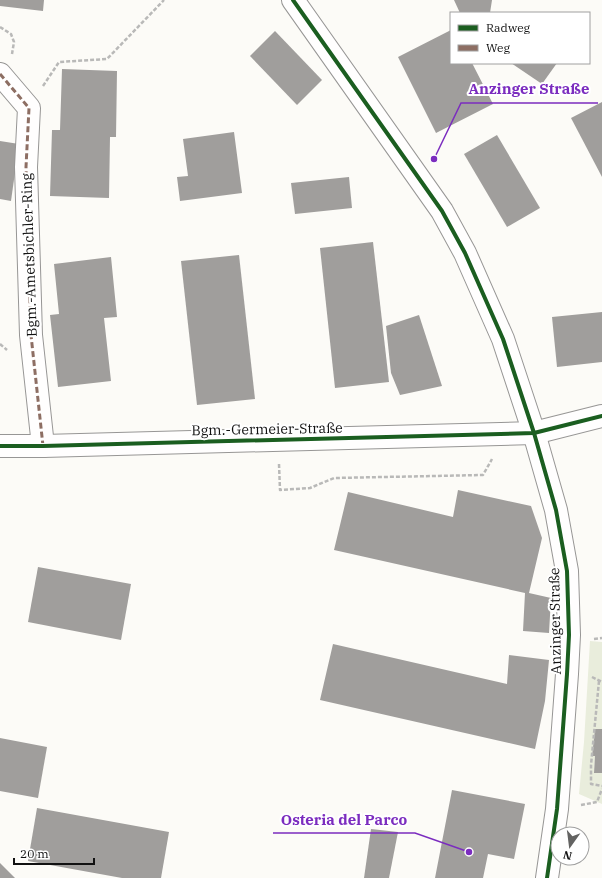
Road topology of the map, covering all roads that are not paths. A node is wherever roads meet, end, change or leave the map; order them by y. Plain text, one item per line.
1 (293, 0) edge
2 (0, 74) edge
3 (602, 416) edge
4 (534, 433) junction
5 (0, 446) edge
6 (43, 446) junction
7 (546, 878) edge

1 - 4 street, Anzinger Straße
2 - 6 street, Bgm.-Ametsbichler-Ring
3 - 4 street, Bgm.-Germeier-Straße
4 - 6 street, Bgm.-Germeier-Straße
4 - 7 street, Anzinger Straße
5 - 6 street, Bgm.-Germeier-Straße

